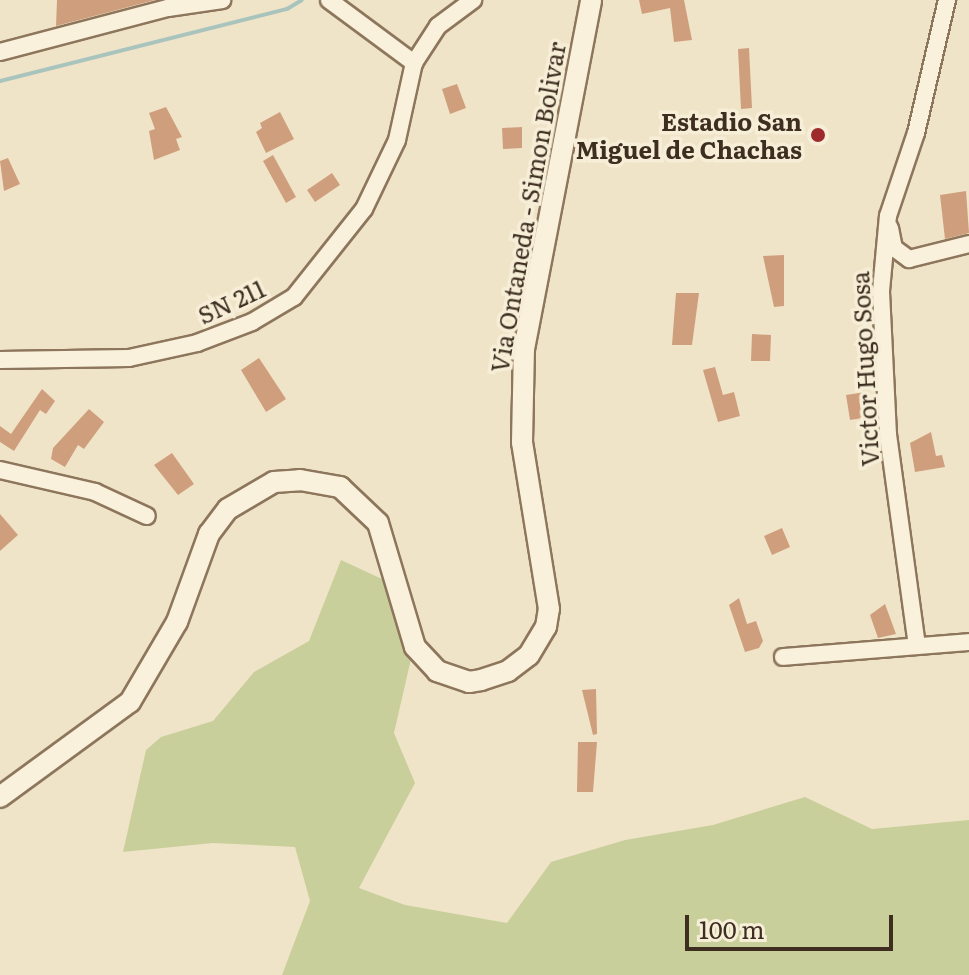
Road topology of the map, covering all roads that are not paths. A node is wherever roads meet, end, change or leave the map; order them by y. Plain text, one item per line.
1 (222, 0) edge
2 (329, 0) edge
3 (473, 0) edge
4 (591, 0) edge
5 (947, 0) edge
6 (168, 4) edge
7 (0, 52) edge
8 (414, 63) junction
9 (888, 216) junction
10 (969, 244) edge
11 (0, 360) edge
12 (0, 470) edge
13 (147, 516) dead end
14 (969, 642) edge
15 (917, 646) junction
16 (783, 657) dead end
17 (0, 797) edge

1 - 6 street
2 - 8 street
3 - 8 street
4 - 17 street, Via Ontaneda - Simon Bolivar
5 - 9 street, Victor Hugo Sosa
6 - 7 street
8 - 11 street, SN 211
9 - 10 street
9 - 15 street, Victor Hugo Sosa
12 - 13 street
14 - 15 street
15 - 16 street

